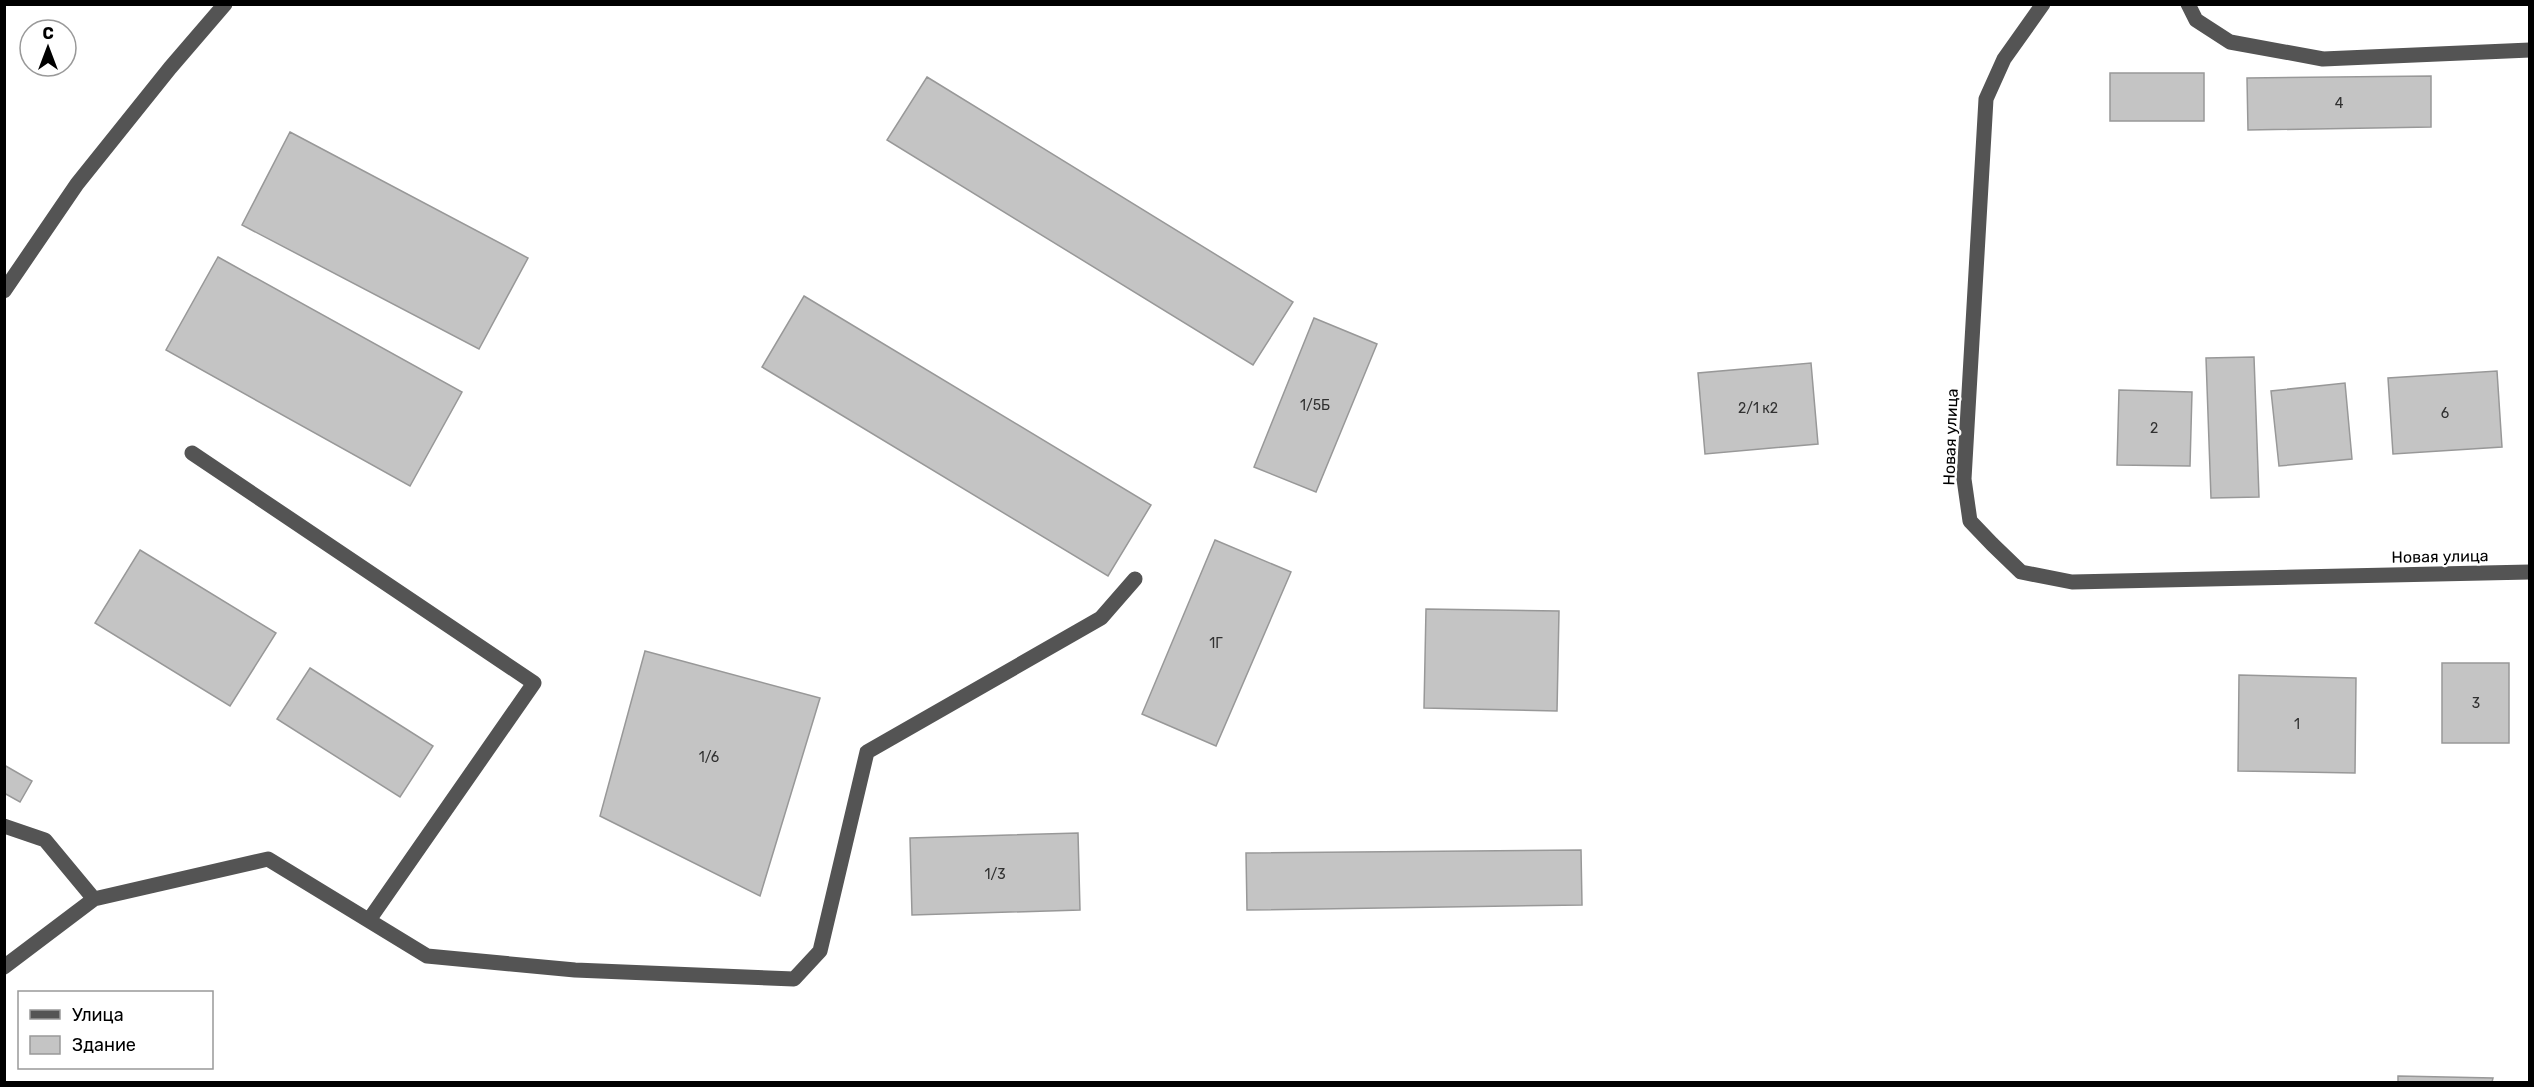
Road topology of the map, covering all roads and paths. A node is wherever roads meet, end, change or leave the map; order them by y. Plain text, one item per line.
1 (225, 4) edge
2 (2043, 4) edge
3 (2188, 4) edge
4 (2529, 50) edge
5 (4, 291) edge
6 (192, 453) dead end
7 (2529, 572) edge
8 (1135, 579) dead end
9 (4, 826) edge
10 (94, 899) junction
11 (369, 920) junction
12 (4, 967) edge

1 - 5 street
2 - 7 street, Новая улица
3 - 4 street
6 - 11 street
8 - 11 street
9 - 10 street
10 - 11 street
10 - 12 street

